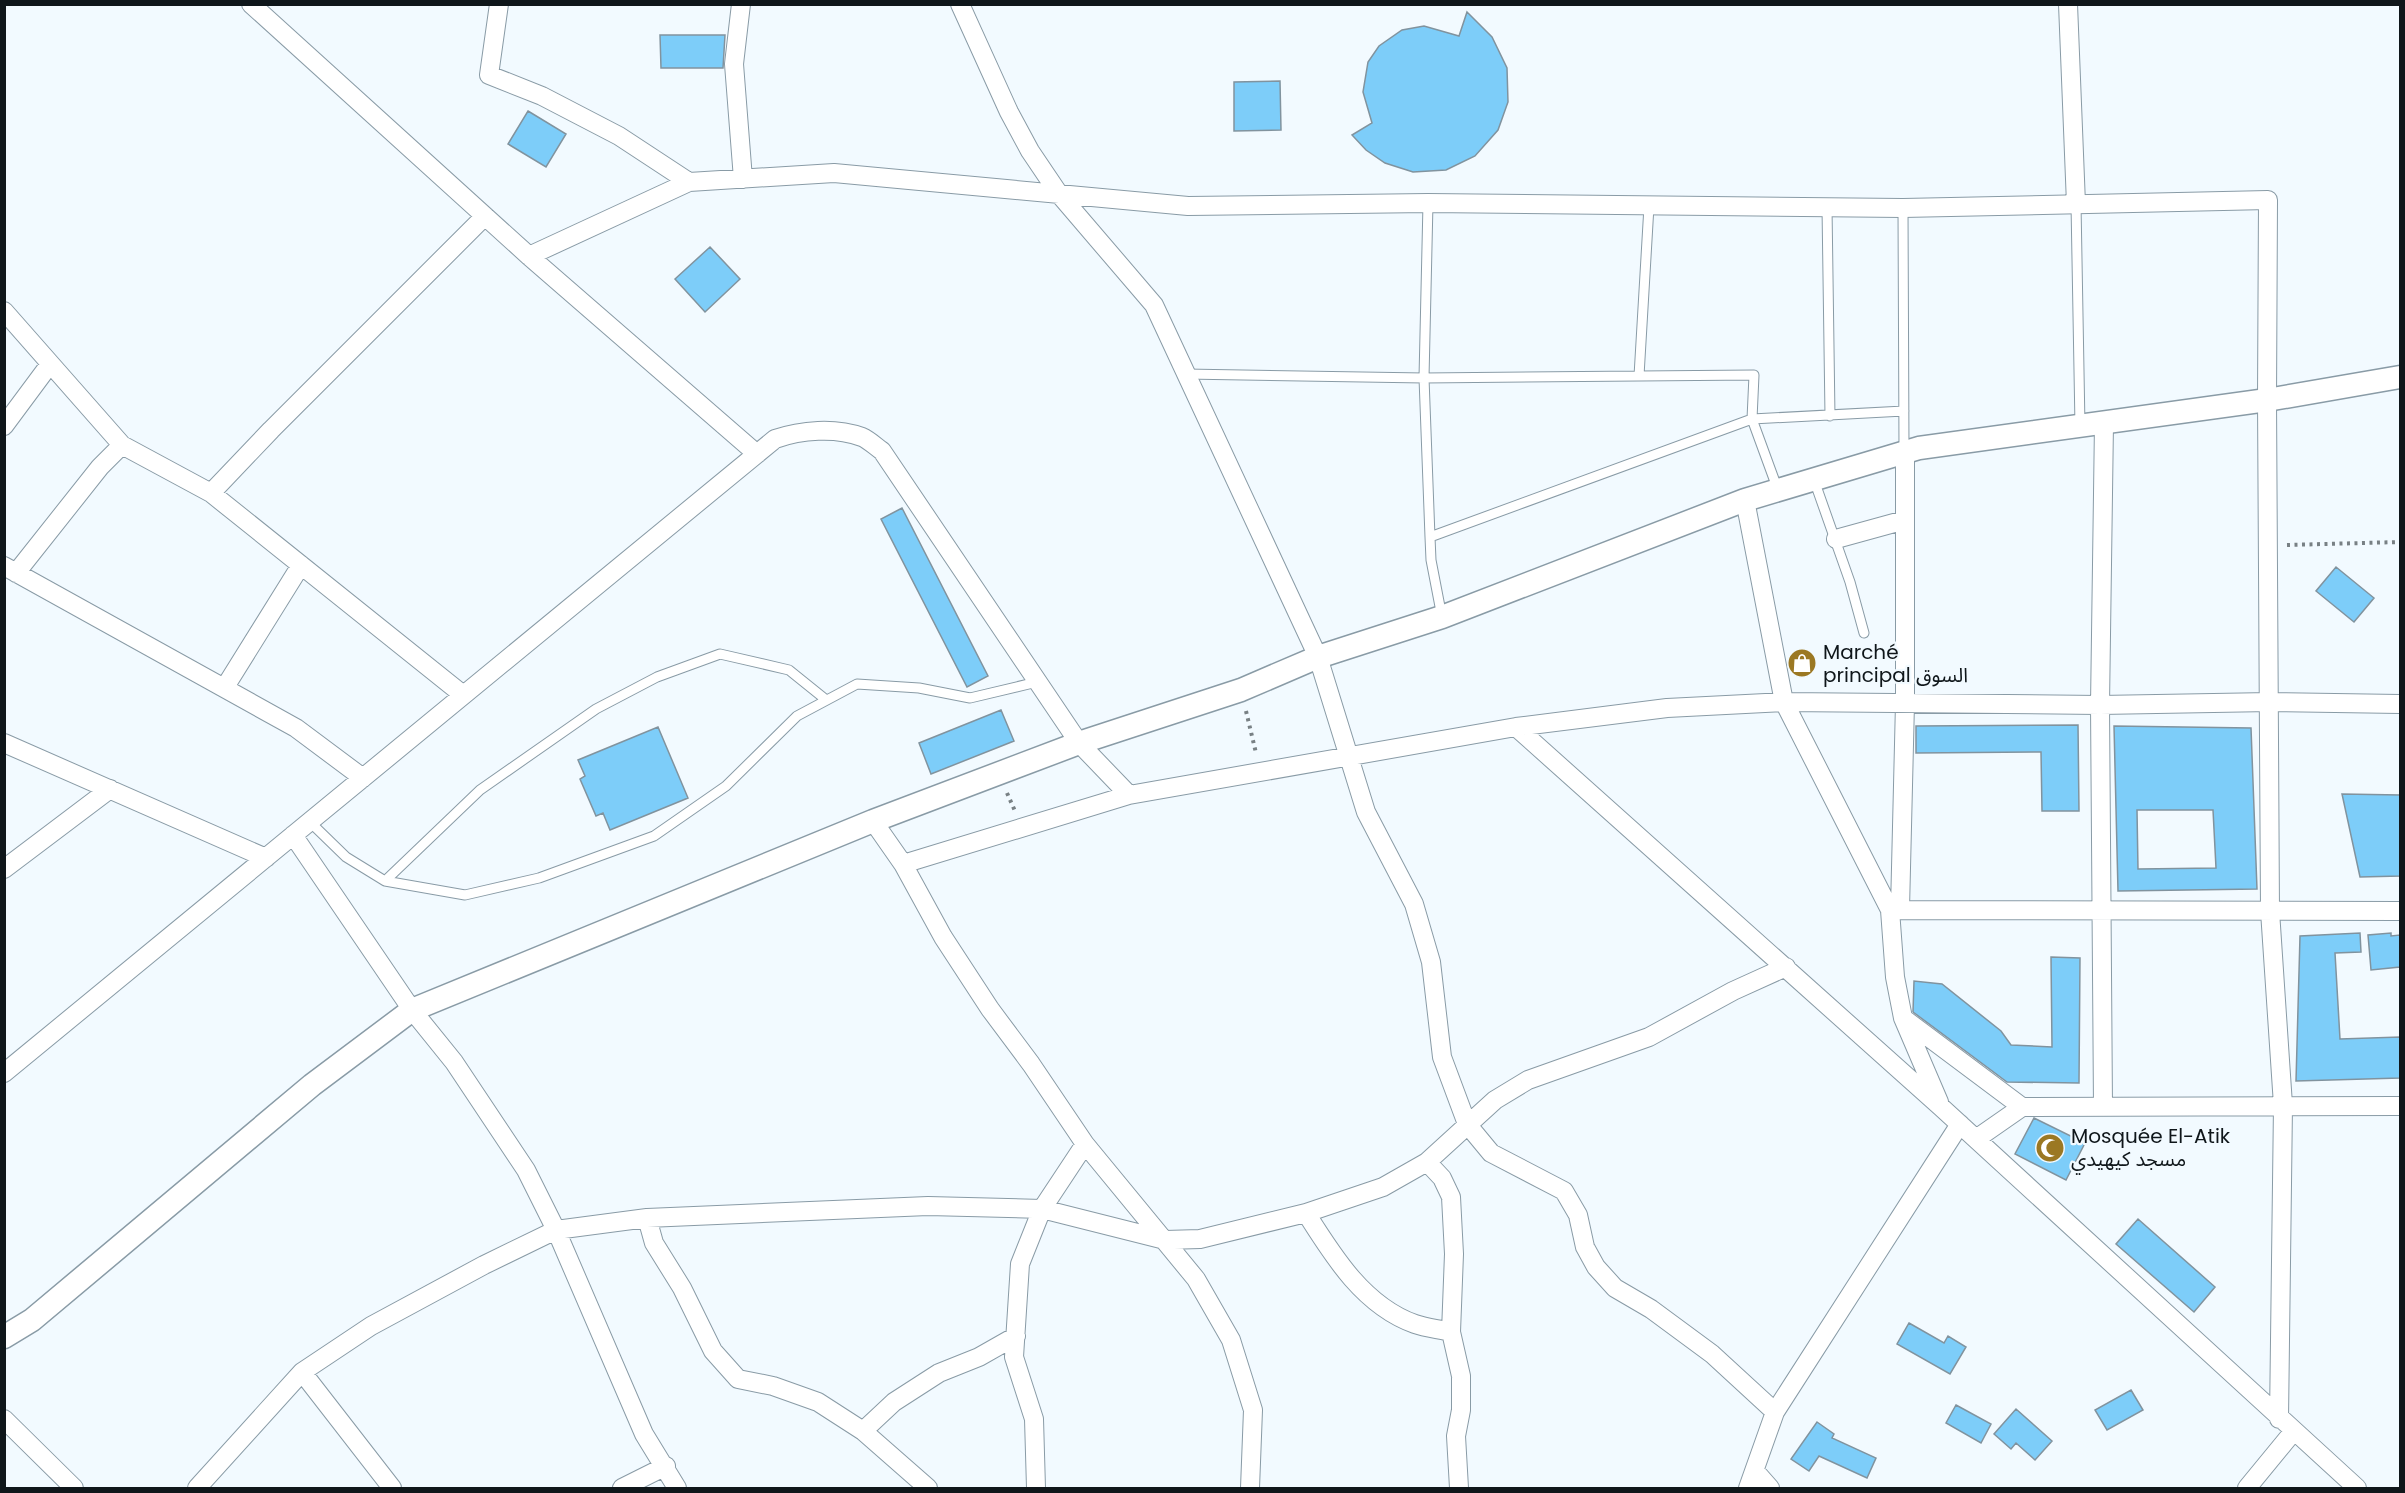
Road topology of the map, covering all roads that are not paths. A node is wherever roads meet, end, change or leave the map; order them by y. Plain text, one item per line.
1 (251, 4) edge
2 (499, 4) edge
3 (741, 4) edge
4 (960, 4) edge
5 (2068, 4) edge
6 (743, 179) junction
7 (689, 182) junction
8 (1059, 195) junction
9 (1428, 203) junction
10 (2076, 204) junction
11 (1648, 206) junction
12 (1827, 207) junction
13 (1903, 208) junction
14 (485, 216) junction
15 (529, 256) junction
16 (4, 311) edge
17 (50, 364) junction
18 (1185, 374) junction
19 (1639, 376) junction
20 (2400, 377) edge
21 (1424, 378) junction
22 (2267, 399) junction
23 (1904, 411) junction
24 (1830, 416) junction
25 (1752, 419) junction
26 (2104, 423) junction
27 (4, 426) edge
28 (2080, 426) junction
29 (122, 445) junction
30 (1905, 453) junction
31 (757, 454) junction
32 (1814, 480) junction
33 (1778, 490) junction
34 (211, 493) junction
35 (1745, 500) junction
36 (1905, 520) junction
37 (1430, 537) junction
38 (1836, 539) junction
39 (301, 565) junction
40 (10, 569) edge
41 (1442, 616) junction
42 (1863, 633) dead end
43 (1318, 657) junction
44 (1037, 682) junction
45 (225, 687) junction
46 (462, 694) junction
47 (825, 699) junction
48 (1784, 702) junction
49 (2270, 702) junction
50 (1905, 703) junction
51 (2400, 704) edge
52 (2100, 705) junction
53 (1515, 727) junction
54 (4, 743) edge
55 (1079, 743) junction
56 (1347, 756) junction
57 (363, 778) junction
58 (110, 789) junction
59 (1129, 795) junction
60 (873, 821) junction
61 (310, 822) junction
62 (293, 835) junction
63 (266, 858) junction
64 (903, 864) junction
65 (4, 869) edge
66 (385, 881) junction
67 (1895, 910) junction
68 (2102, 910) junction
69 (2270, 911) junction
70 (2400, 912) edge
71 (1786, 967) junction
72 (412, 1010) junction
73 (1903, 1018) junction
74 (4, 1073) edge
75 (2283, 1105) junction
76 (2400, 1106) edge
77 (1941, 1107) junction
78 (2022, 1107) junction
79 (2103, 1107) junction
80 (1467, 1124) junction
81 (1960, 1124) junction
82 (1976, 1139) junction
83 (1085, 1144) junction
84 (1427, 1162) junction
85 (1042, 1209) junction
86 (1306, 1213) junction
87 (647, 1218) junction
88 (556, 1230) junction
89 (1165, 1240) junction
90 (1451, 1332) junction
91 (1016, 1336) junction
92 (4, 1337) edge
93 (302, 1372) junction
94 (1775, 1412) junction
95 (4, 1419) edge
96 (2279, 1419) junction
97 (863, 1431) junction
98 (2293, 1432) junction
99 (666, 1467) junction
100 (1755, 1471) junction
101 (74, 1488) edge
102 (197, 1488) edge
103 (392, 1488) edge
104 (622, 1488) edge
105 (677, 1488) edge
106 (928, 1488) edge
107 (1036, 1488) edge
108 (1250, 1488) edge
109 (1459, 1488) edge
110 (1748, 1488) edge
111 (1770, 1488) edge
112 (2247, 1488) edge
113 (2357, 1488) edge

1 - 14 street
2 - 7 street
3 - 6 street
4 - 8 street
5 - 10 street
6 - 7 street
6 - 8 street
7 - 15 street
8 - 9 street
8 - 18 street
9 - 11 street
9 - 21 lane
10 - 13 street
10 - 22 street
10 - 28 lane
11 - 12 street
11 - 19 lane
12 - 13 street
12 - 24 lane
13 - 23 lane
14 - 15 street
14 - 34 street
15 - 31 street
16 - 17 street
17 - 27 street
17 - 29 street
18 - 21 lane
18 - 43 street
19 - 21 lane
19 - 25 lane
20 - 22 street
21 - 37 lane
22 - 26 street
22 - 49 street
23 - 24 lane
23 - 30 lane
24 - 25 lane
25 - 33 lane
25 - 37 lane
26 - 28 street
26 - 52 street
28 - 30 street
29 - 34 street
29 - 40 street
30 - 32 street
30 - 36 street
31 - 44 street
31 - 46 street
32 - 33 street
32 - 38 lane
33 - 35 street
34 - 39 street
35 - 41 street
35 - 48 street
36 - 38 street
36 - 50 street
37 - 41 lane
38 - 42 lane
39 - 45 street
39 - 46 street
40 - 45 street
41 - 43 street
43 - 55 street
43 - 56 street
44 - 47 lane
44 - 55 street
45 - 57 street
46 - 57 street
47 - 66 lane
47 - 66 lane
48 - 50 street
48 - 53 street
48 - 67 street
49 - 51 street
49 - 52 street
49 - 69 street
50 - 52 street
50 - 67 street
52 - 68 street
53 - 56 street
53 - 71 street
54 - 58 street
55 - 59 street
55 - 60 street
56 - 59 street
56 - 80 street
57 - 61 street
58 - 63 street
58 - 65 street
59 - 64 street
60 - 64 street
60 - 72 street
61 - 62 street
61 - 66 lane
62 - 63 street
62 - 72 street
63 - 74 street
64 - 83 street
67 - 68 street
67 - 73 street
68 - 69 street
68 - 79 street
69 - 70 street
69 - 75 street
71 - 77 street
71 - 80 street
72 - 88 street
72 - 92 street
73 - 77 street
73 - 78 street
75 - 76 street
75 - 79 street
75 - 96 street
77 - 81 street
78 - 79 street
78 - 82 street
80 - 84 street
80 - 94 street
81 - 82 street
81 - 94 street
82 - 96 street
83 - 85 street
83 - 89 street
84 - 86 street
84 - 90 street
85 - 87 street
85 - 89 street
85 - 91 street
86 - 89 street
86 - 90 street
87 - 88 street
87 - 97 street
88 - 93 street
88 - 99 street
89 - 108 street
90 - 109 street
91 - 97 street
91 - 107 street
93 - 102 street
93 - 103 street
94 - 100 street
95 - 101 street
96 - 98 street
97 - 106 street
98 - 112 street
98 - 113 street
99 - 104 street
99 - 105 street
100 - 110 street
100 - 111 street

